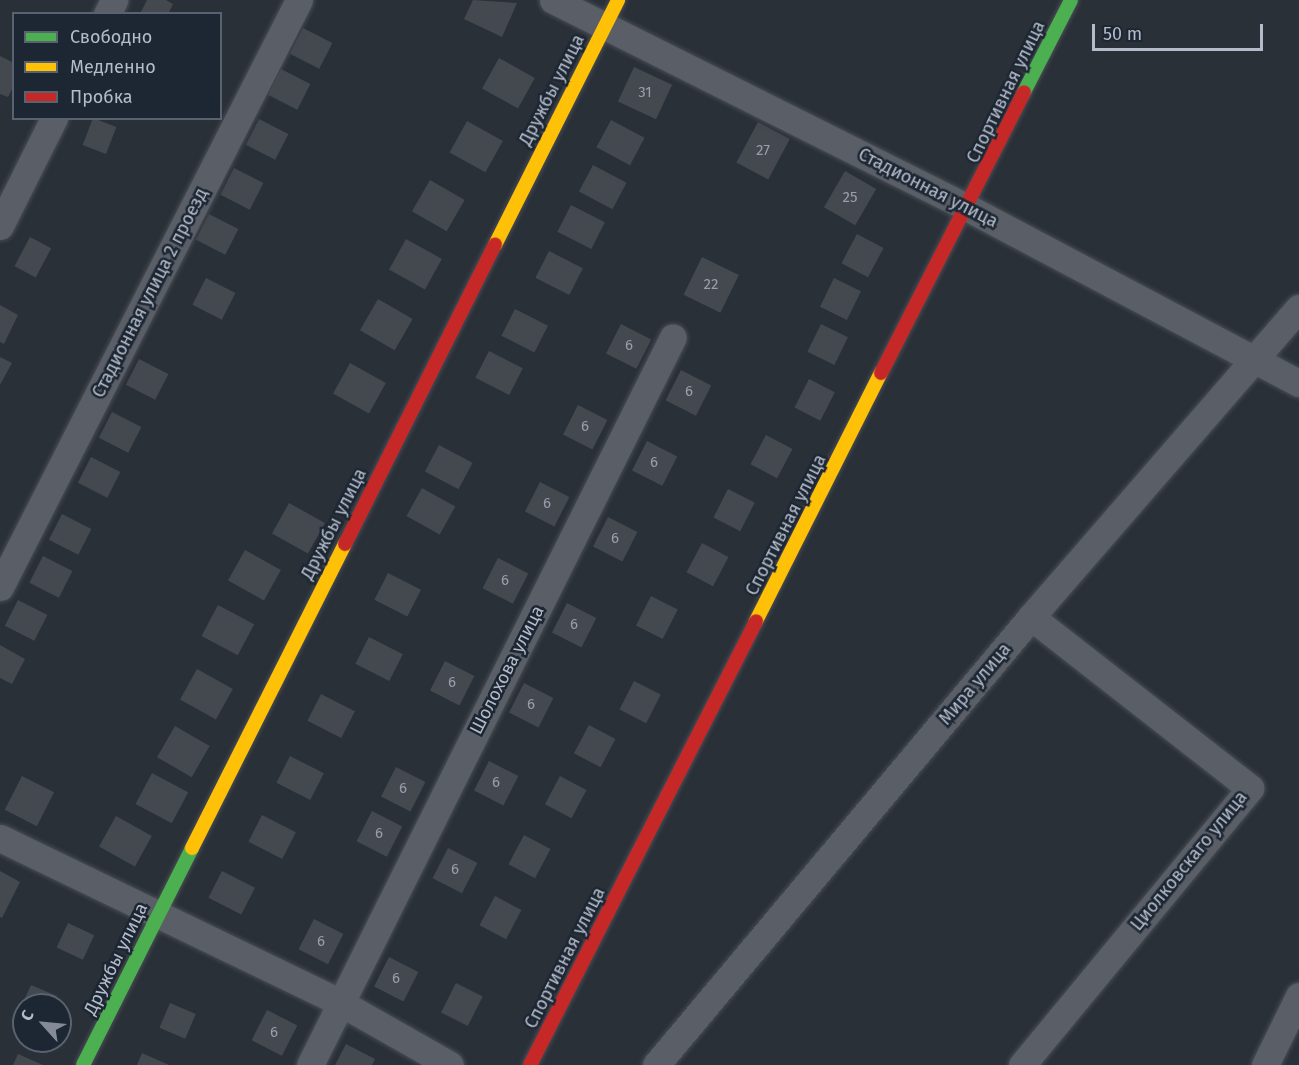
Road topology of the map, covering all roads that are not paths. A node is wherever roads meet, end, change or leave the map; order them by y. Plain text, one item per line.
1 (300, 0) edge
2 (553, 0) edge
3 (618, 0) edge
4 (1071, 0) edge
5 (603, 28) junction
6 (53, 120) edge
7 (968, 208) junction
8 (0, 226) edge
9 (1299, 308) edge
10 (673, 337) dead end
11 (1253, 357) junction
12 (1299, 383) edge
13 (0, 587) edge
14 (1031, 617) junction
15 (0, 838) edge
16 (159, 913) junction
17 (1299, 996) edge
18 (341, 1004) junction
19 (83, 1065) edge
20 (309, 1065) edge
21 (450, 1065) edge
22 (530, 1065) edge
23 (656, 1065) edge
24 (1022, 1065) edge
25 (1265, 1065) edge

1 - 13 street, Стадионная улица 2 проезд
2 - 5 street, Стадионная улица
3 - 5 street, Дружбы улица
4 - 7 street, Спортивная улица
5 - 7 street, Стадионная улица
5 - 16 street, Дружбы улица
6 - 8 street
7 - 11 street, Стадионная улица
7 - 22 street, Спортивная улица
9 - 11 street, Мира улица
10 - 18 street, Шолохова улица
11 - 12 street, Стадионная улица
11 - 14 street, Мира улица
14 - 23 street, Мира улица
14 - 24 street, Циолковскаго улица
15 - 16 street
16 - 18 street
16 - 19 street, Дружбы улица
17 - 25 street
18 - 20 street, Шолохова улица
18 - 21 street

